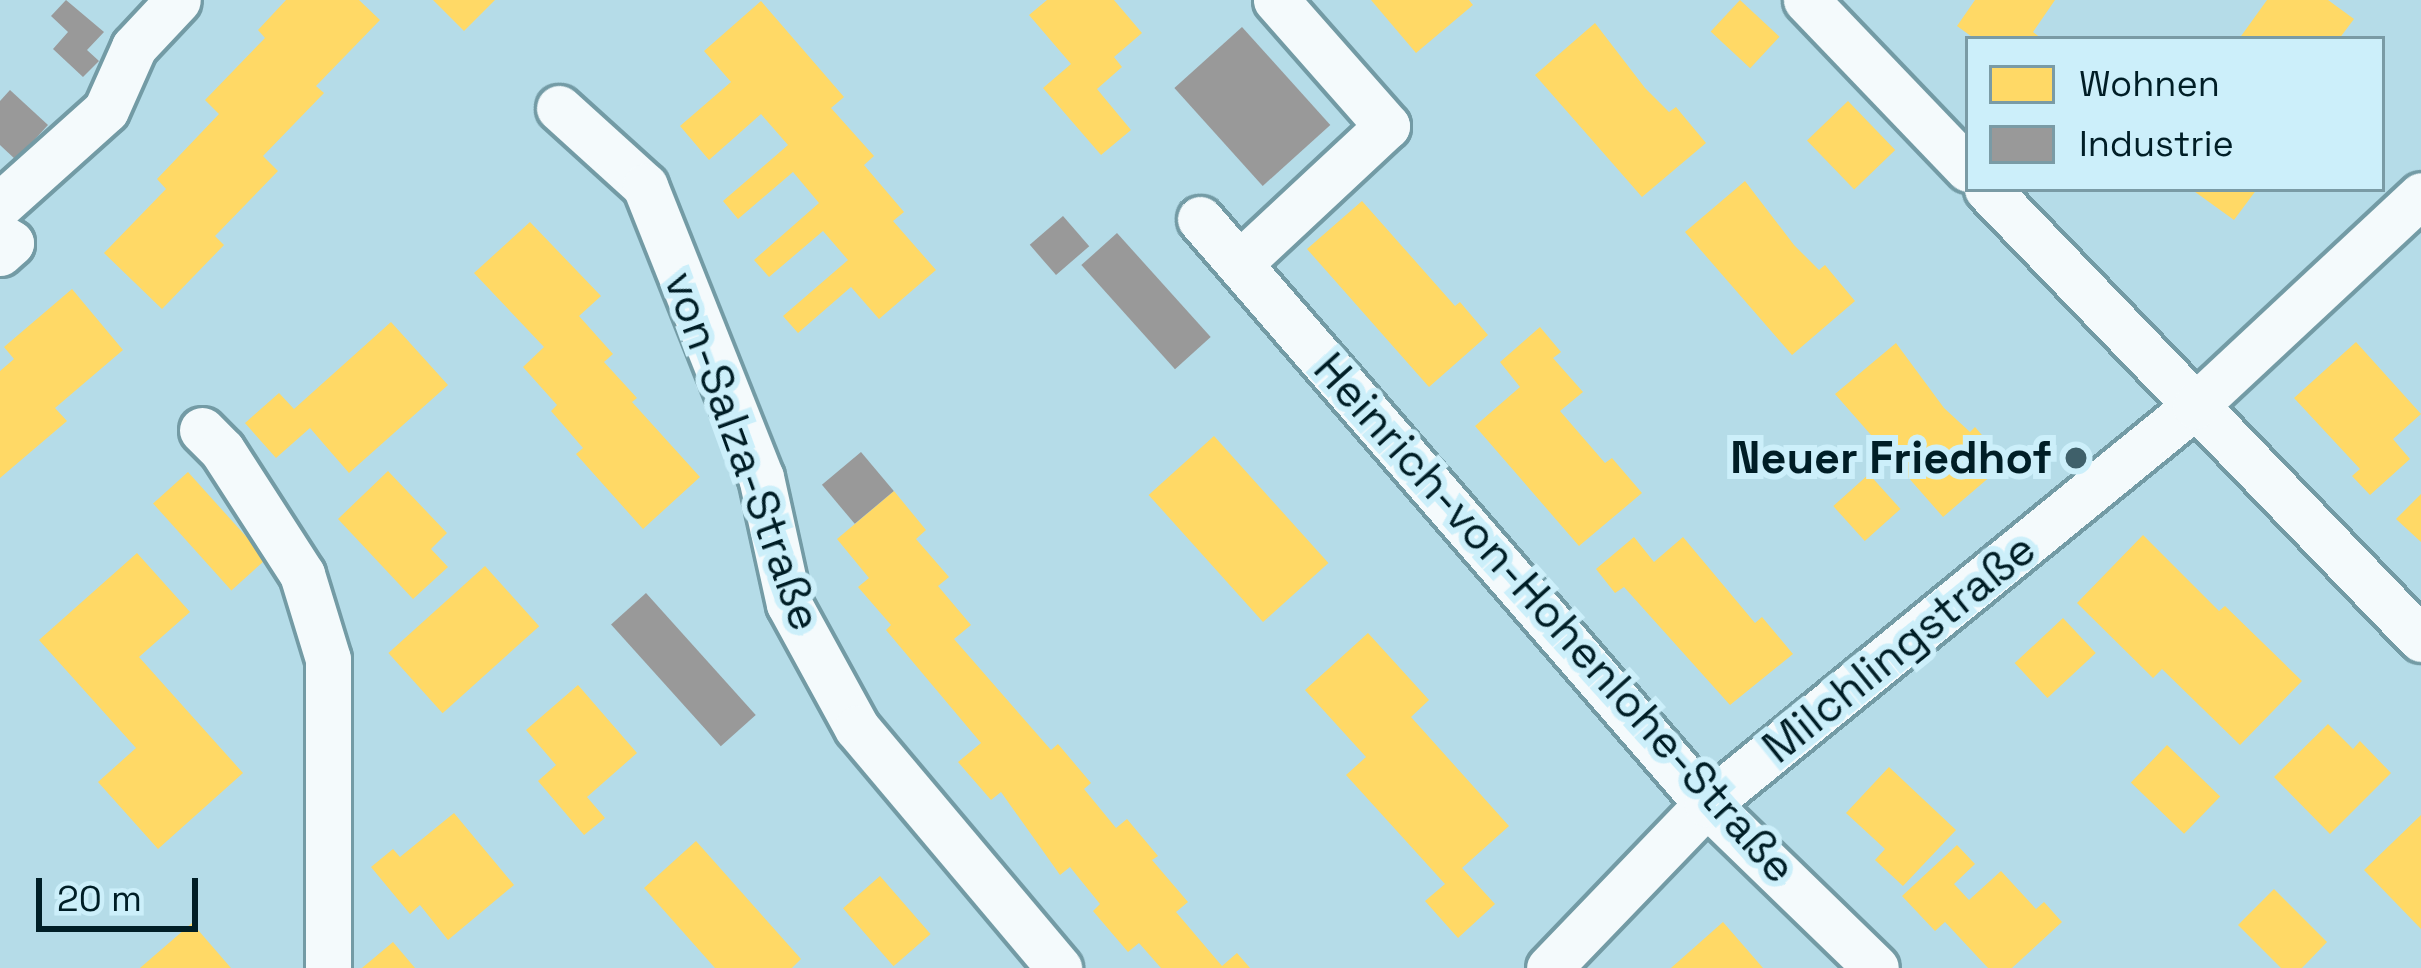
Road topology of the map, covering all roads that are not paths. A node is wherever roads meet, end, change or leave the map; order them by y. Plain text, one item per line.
1 (178, 0) edge
2 (1276, 0) edge
3 (1807, 0) edge
4 (559, 109) dead end
5 (1965, 166) edge
6 (1990, 192) edge
7 (2421, 195) edge
8 (1200, 219) dead end
9 (3, 234) edge
10 (1240, 263) junction
11 (2195, 406) junction
12 (202, 430) dead end
13 (2421, 639) edge
14 (1707, 804) junction
15 (328, 968) edge
16 (1058, 968) edge
17 (1549, 968) edge
18 (1876, 968) edge

1 - 9 street
2 - 10 street
3 - 5 street
4 - 16 street, von-Salza-Straße
6 - 11 street
7 - 11 street, Milchlingstraße
8 - 10 street, Heinrich-von-Hohenlohe-Straße
10 - 14 street, Heinrich-von-Hohenlohe-Straße
11 - 13 street
11 - 14 street, Milchlingstraße
12 - 15 street
14 - 17 street, Milchlingstraße
14 - 18 street, Heinrich-von-Hohenlohe-Straße

